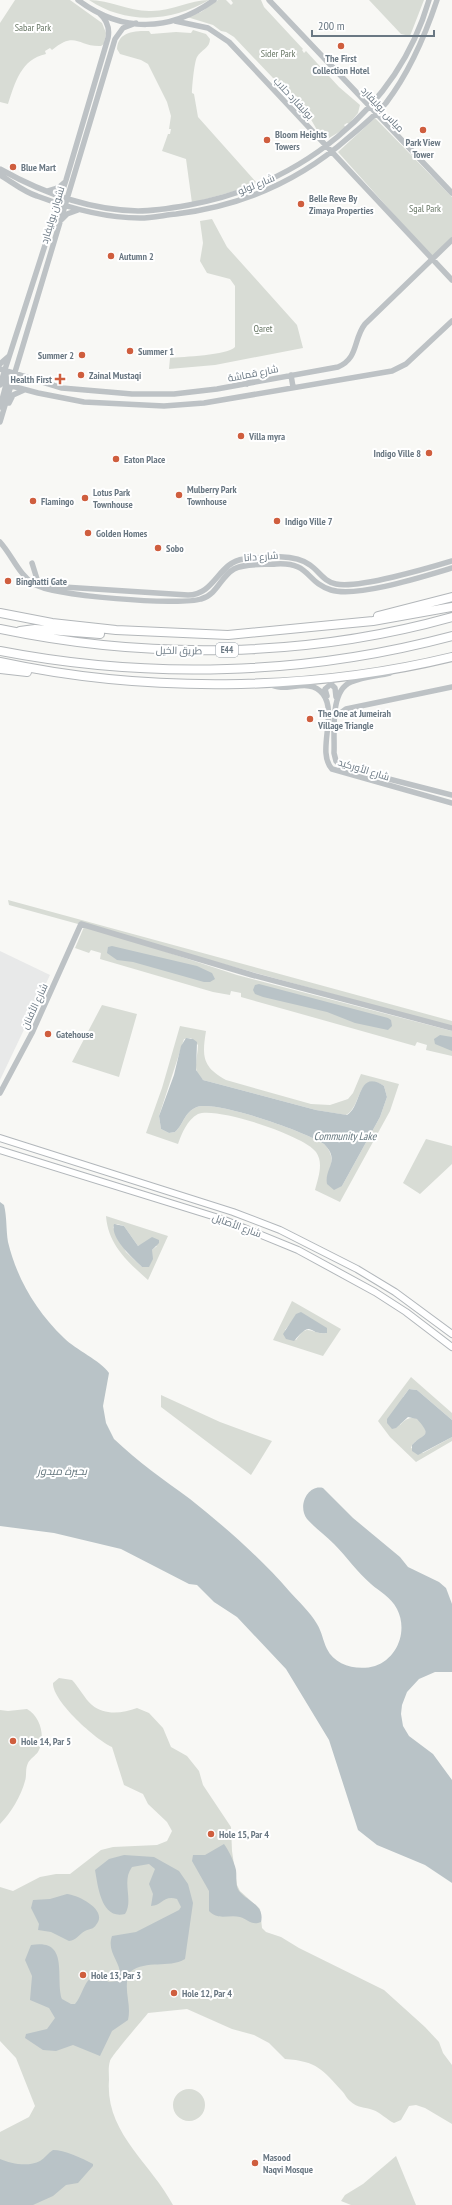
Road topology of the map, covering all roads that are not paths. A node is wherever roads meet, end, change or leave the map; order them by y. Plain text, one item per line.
1 (78, 0) edge
2 (214, 0) edge
3 (269, 0) edge
4 (429, 0) edge
5 (437, 0) edge
6 (99, 13) junction
7 (175, 21) junction
8 (136, 23) junction
9 (369, 107) junction
10 (284, 110) dead end
11 (293, 111) junction
12 (375, 114) junction
13 (326, 146) junction
14 (332, 152) junction
15 (0, 169) edge
16 (0, 175) edge
17 (66, 180) junction
18 (47, 192) junction
19 (452, 193) edge
20 (64, 197) junction
21 (62, 204) junction
22 (80, 209) junction
23 (58, 224) junction
24 (452, 240) edge
25 (432, 259) junction
26 (452, 280) edge
27 (452, 321) edge
28 (10, 354) junction
29 (0, 364) edge
30 (2, 370) edge
31 (15, 374) junction
32 (291, 375) junction
33 (252, 376) dead end
34 (248, 384) junction
35 (4, 385) edge
36 (293, 387) junction
37 (26, 390) junction
38 (150, 394) junction
39 (149, 406) junction
40 (2, 409) edge
41 (0, 422) edge
42 (0, 542) edge
43 (452, 561) edge
44 (32, 563) dead end
45 (452, 568) edge
46 (452, 596) edge
47 (452, 607) edge
48 (0, 609) edge
49 (0, 613) edge
50 (452, 617) edge
51 (33, 620) junction
52 (340, 624) junction
53 (0, 629) edge
54 (13, 632) junction
55 (182, 634) junction
56 (452, 636) edge
57 (0, 650) edge
58 (452, 657) edge
59 (0, 662) edge
60 (413, 665) junction
61 (0, 669) edge
62 (81, 675) junction
63 (269, 682) junction
64 (452, 687) edge
65 (336, 704) junction
66 (328, 712) junction
67 (335, 717) junction
68 (452, 795) edge
69 (452, 803) edge
70 (452, 1028) edge
71 (0, 1093) edge
72 (0, 1138) edge
73 (0, 1150) edge
74 (452, 1334) edge
75 (452, 1347) edge

1 - 6 street
2 - 7 street
3 - 9 street, مياس بوليفارد
4 - 9 street, شارع لولو
5 - 12 street, شارع لولو
6 - 8 street
6 - 17 street, نشوان بوليفارد
7 - 8 street
7 - 11 street, بوليفارد حلاب
8 - 20 street, نشوان بوليفارد
9 - 12 street, مياس بوليفارد
9 - 13 street, شارع لولو
10 - 11 street
11 - 13 street, بوليفارد حلاب
12 - 14 street, شارع لولو
12 - 19 street, مياس بوليفارد
13 - 14 street, بوليفارد حلاب
13 - 20 street, شارع لولو
14 - 22 street, شارع لولو
14 - 25 street, بوليفارد حلاب
15 - 18 street, شارع لولو
16 - 21 street, شارع لولو
17 - 18 street
17 - 20 street, نشوان بوليفارد
18 - 20 street, شارع لولو
20 - 21 street, نشوان بوليفارد
21 - 22 street, شارع لولو
21 - 23 street, نشوان بوليفارد
21 - 28 street, نشوان بوليفارد
22 - 23 street
23 - 31 street, نشوان بوليفارد
24 - 25 street, شارع قماشة
25 - 26 street, بوليفارد حلاب
25 - 32 street, شارع قماشة
27 - 36 street, شارع قماشة
28 - 29 street
28 - 30 street, نشوان بوليفارد
30 - 31 street, شارع قماشة
30 - 35 street, نشوان بوليفارد
31 - 35 street, نشوان بوليفارد
31 - 38 street, شارع قماشة
32 - 34 street, شارع قماشة
32 - 36 street
33 - 34 street
34 - 38 street, شارع قماشة
35 - 37 street, شارع قماشة
35 - 40 street, نشوان بوليفارد
36 - 39 street, شارع قماشة
37 - 39 street, شارع قماشة
37 - 40 street
38 - 39 street
38 - 39 street
40 - 41 street, نشوان بوليفارد
42 - 45 street, شارع دانا
43 - 44 street, شارع دانا
46 - 52 highway
47 - 52 highway
48 - 51 street
49 - 51 highway
50 - 54 highway, طريق الخيل / E44
51 - 55 highway
52 - 55 highway
53 - 54 highway, طريق الخيل / E44
54 - 55 highway
56 - 57 highway, طريق الخيل / E44
58 - 60 highway
59 - 62 highway
60 - 63 highway
60 - 65 street, شارع الأوركيد
61 - 62 highway
62 - 63 highway
63 - 66 street, شارع الأوركيد
64 - 67 street
65 - 66 street
65 - 67 street, شارع الأوركيد
66 - 69 street, شارع الأوركيد
67 - 68 street, شارع الأوركيد
70 - 71 street, شارع الأفنان
72 - 74 main road, شارع الأصايل
73 - 75 main road, شارع الأصايل

